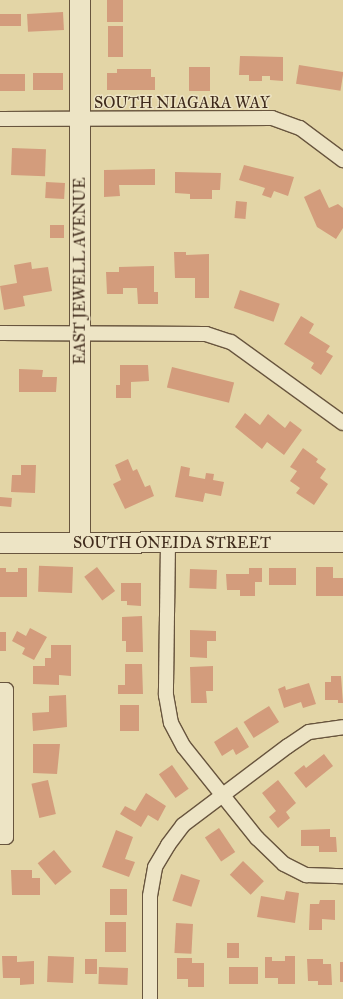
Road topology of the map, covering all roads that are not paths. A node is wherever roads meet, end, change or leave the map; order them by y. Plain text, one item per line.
1 (80, 0) edge
2 (80, 119) junction
3 (0, 120) edge
4 (343, 160) edge
5 (80, 332) junction
6 (0, 333) edge
7 (343, 423) edge
8 (343, 542) edge
9 (0, 543) edge
10 (80, 543) junction
11 (168, 543) junction
12 (3, 690) edge
13 (343, 727) edge
14 (222, 794) junction
15 (3, 837) edge
16 (343, 876) edge
17 (150, 999) edge

1 - 2 street, EAST JEWELL AVENUE
2 - 3 street, SOUTH NIAGARA WAY
2 - 4 street, SOUTH NIAGARA WAY
2 - 5 street, EAST JEWELL AVENUE
5 - 6 street
5 - 7 street
5 - 10 street, EAST JEWELL AVENUE
8 - 11 street, SOUTH ONEIDA STREET
9 - 10 street, SOUTH ONEIDA STREET
10 - 11 street, SOUTH ONEIDA STREET
11 - 14 street
12 - 15 street
13 - 14 street
14 - 16 street
14 - 17 street

